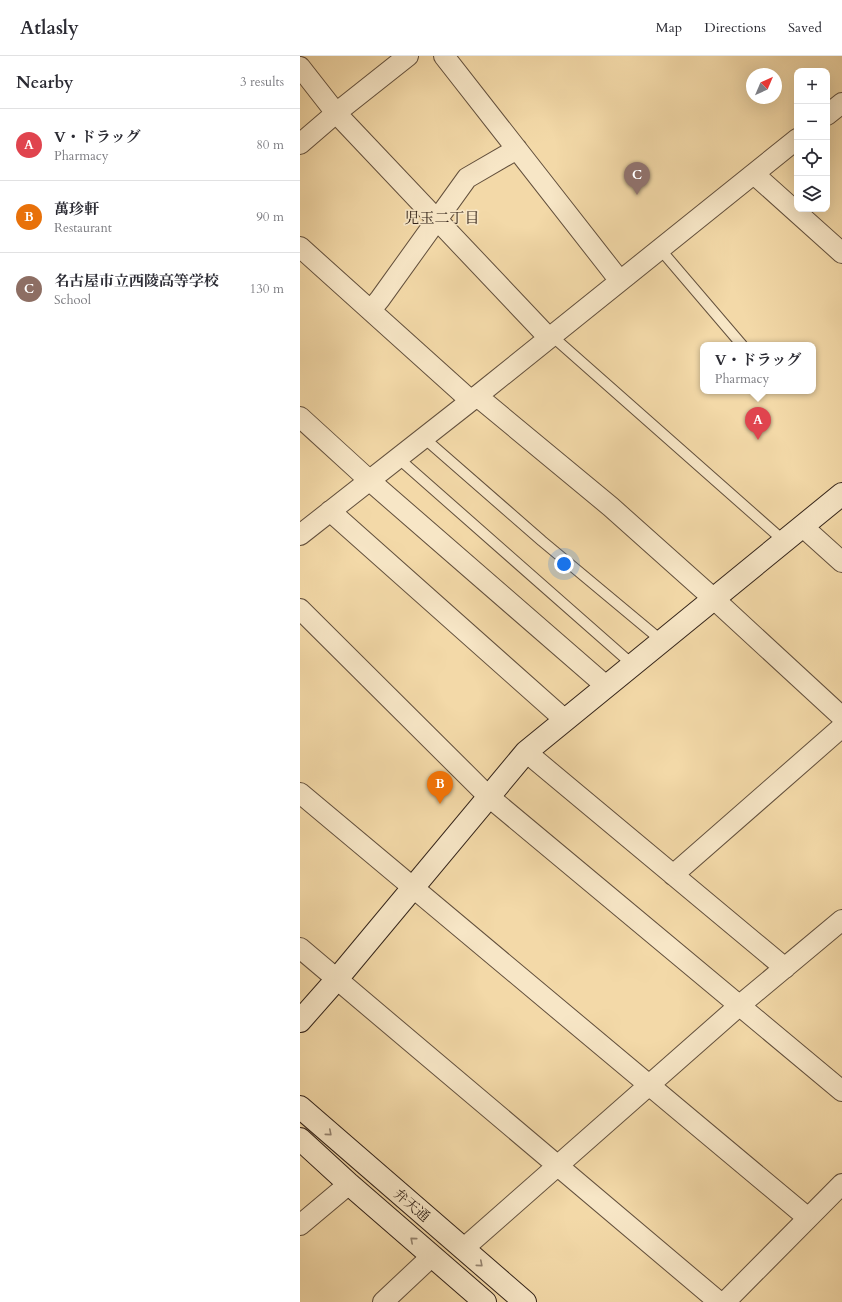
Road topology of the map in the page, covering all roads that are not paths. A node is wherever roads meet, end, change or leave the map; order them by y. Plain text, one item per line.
1 (408, 56) edge
2 (444, 56) edge
3 (300, 67) edge
4 (842, 103) edge
5 (336, 113) junction
6 (830, 113) edge
7 (796, 140) edge
8 (300, 144) edge
9 (517, 149) junction
10 (754, 174) junction
11 (437, 220) junction
12 (300, 247) edge
13 (660, 249) junction
14 (842, 254) edge
15 (620, 281) junction
16 (371, 310) junction
17 (550, 337) junction
18 (739, 342) edge
19 (474, 398) junction
20 (300, 417) edge
21 (424, 438) junction
22 (398, 458) junction
23 (370, 480) junction
24 (842, 494) edge
25 (330, 511) junction
26 (802, 526) junction
27 (300, 534) edge
28 (784, 541) junction
29 (842, 562) edge
30 (714, 599) junction
31 (300, 610) edge
32 (662, 641) junction
33 (633, 665) junction
34 (606, 686) junction
35 (842, 717) edge
36 (565, 720) junction
37 (842, 726) edge
38 (526, 752) junction
39 (300, 793) edge
40 (488, 796) junction
41 (673, 875) junction
42 (412, 888) junction
43 (842, 920) edge
44 (300, 948) edge
45 (785, 968) junction
46 (337, 979) junction
47 (740, 1005) junction
48 (300, 1021) edge
49 (648, 1085) junction
50 (842, 1091) edge
51 (300, 1107) edge
52 (300, 1139) edge
53 (557, 1165) junction
54 (349, 1184) junction
55 (842, 1184) edge
56 (808, 1218) junction
57 (300, 1225) edge
58 (463, 1249) junction
59 (432, 1256) junction
60 (383, 1302) edge
61 (485, 1302) edge
62 (525, 1302) edge
63 (719, 1302) edge
64 (725, 1302) edge

1 - 5 street
2 - 9 street
3 - 5 street
4 - 6 street
5 - 8 street
5 - 11 street
7 - 10 street
9 - 11 street
9 - 15 street
10 - 13 street
10 - 14 street
11 - 16 street
11 - 17 street
12 - 16 street
13 - 15 street
13 - 18 lane
15 - 17 street
16 - 19 street
17 - 19 street
17 - 28 lane
19 - 21 street
19 - 30 street
20 - 23 street
21 - 22 street
21 - 32 lane
22 - 23 street
22 - 33 lane
23 - 25 street
23 - 34 street
24 - 26 street
25 - 27 street
25 - 36 street
26 - 28 street
26 - 29 street
28 - 30 street
30 - 32 street
30 - 35 street
31 - 40 street
32 - 33 street
33 - 34 street
34 - 36 street
36 - 38 street
37 - 41 street
38 - 40 street
38 - 41 street
39 - 42 street
40 - 42 street
40 - 47 street
41 - 45 street
42 - 46 street
42 - 49 street
43 - 45 street
44 - 46 street
45 - 47 street
46 - 48 street
46 - 53 street
47 - 49 street
47 - 50 street
49 - 53 street
49 - 56 street
51 -> 58 street, 弁天通
52 - 54 street
53 - 58 street
53 - 63 street
54 - 57 street
59 -> 54 street
55 - 56 street
56 - 64 street
58 -> 62 street, 弁天通
59 - 60 street
59 - 61 street

